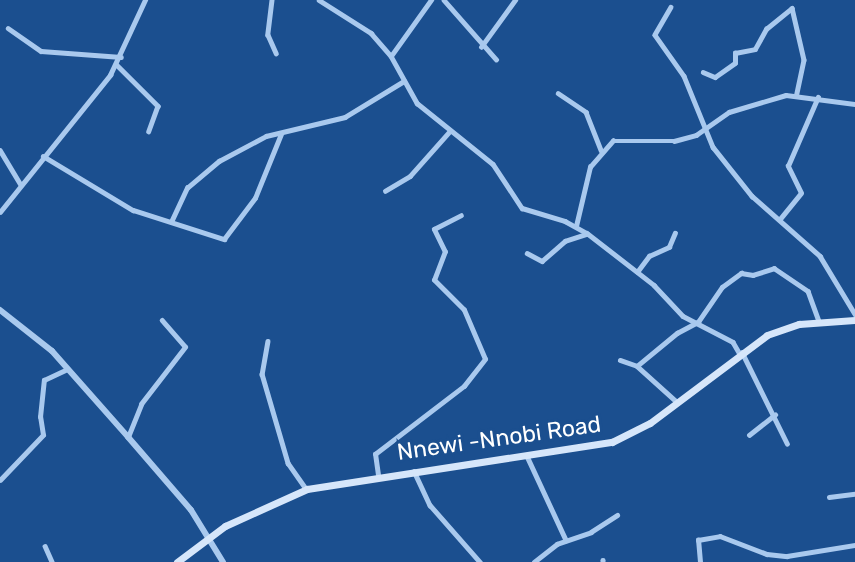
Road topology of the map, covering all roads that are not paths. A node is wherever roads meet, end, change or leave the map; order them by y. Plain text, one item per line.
1 (145, 0) edge
2 (272, 0) edge
3 (319, 0) edge
4 (431, 0) edge
5 (444, 0) edge
6 (515, 0) edge
7 (671, 7) dead end
8 (8, 28) dead end
9 (481, 47) junction
10 (276, 53) dead end
11 (391, 56) junction
12 (121, 57) junction
13 (496, 59) dead end
14 (117, 65) junction
15 (703, 72) dead end
16 (404, 81) junction
17 (558, 93) dead end
18 (797, 94) junction
19 (818, 97) junction
20 (855, 104) edge
21 (706, 130) junction
22 (149, 131) dead end
23 (450, 131) junction
24 (281, 134) junction
25 (0, 150) edge
26 (601, 150) junction
27 (43, 156) junction
28 (20, 183) junction
29 (385, 191) dead end
30 (0, 212) edge
31 (461, 215) dead end
32 (780, 219) junction
33 (171, 222) junction
34 (576, 226) junction
35 (587, 233) junction
36 (676, 233) dead end
37 (527, 253) dead end
38 (637, 272) junction
39 (0, 310) edge
40 (855, 314) edge
41 (855, 320) edge
42 (162, 321) dead end
43 (819, 321) junction
44 (695, 324) junction
45 (268, 341) dead end
46 (741, 353) junction
47 (620, 360) dead end
48 (636, 366) junction
49 (68, 369) junction
50 (678, 403) junction
51 (775, 415) junction
52 (749, 435) dead end
53 (128, 437) junction
54 (787, 443) dead end
55 (527, 456) junction
56 (414, 470) junction
57 (377, 475) junction
58 (0, 480) edge
59 (307, 489) junction
60 (855, 494) edge
61 (829, 497) dead end
62 (617, 515) dead end
63 (208, 538) junction
64 (565, 540) junction
65 (855, 545) edge
66 (45, 546) dead end
67 (52, 562) edge
68 (177, 562) edge
69 (223, 562) edge
70 (480, 562) edge
71 (534, 562) edge
72 (700, 562) edge

1 - 12 street
2 - 10 street
3 - 11 street
4 - 11 street
5 - 9 street
6 - 9 street
7 - 21 street
8 - 12 street
9 - 13 street
11 - 16 street
12 - 14 street
14 - 22 street
14 - 27 street
15 - 18 street
16 - 23 street
16 - 24 street
17 - 26 street
18 - 19 street
18 - 21 street
19 - 20 street
19 - 32 street
21 - 26 street
21 - 32 street
23 - 29 street
23 - 34 street
24 - 33 street
24 - 33 street
25 - 28 street
26 - 34 street
27 - 28 street
27 - 33 street
28 - 30 street
31 - 57 street
32 - 40 street
34 - 35 street
35 - 37 street
35 - 38 street
36 - 38 street
38 - 44 street
39 - 49 street
41 - 43 main road, Nnewi -Nnobi Road
42 - 53 street
43 - 44 street
43 - 46 main road, Nnewi -Nnobi Road
44 - 46 street
44 - 48 street
45 - 59 street
46 - 50 main road, Nnewi -Nnobi Road
46 - 51 street
47 - 48 street
48 - 50 street
49 - 53 street
49 - 58 street
50 - 55 main road, Nnewi -Nnobi Road
51 - 52 street
51 - 54 street
53 - 63 street
55 - 56 main road, Nnewi -Nnobi Road
55 - 64 street
56 - 57 main road, Nnewi -Nnobi Road
56 - 70 street
57 - 59 main road, Nnewi -Nnobi Road
59 - 63 main road, Nnewi -Nnobi Road
60 - 61 street
62 - 64 street
63 - 68 main road, Nnewi -Nnobi Road
63 - 69 street
64 - 71 street
65 - 72 street
66 - 67 street

